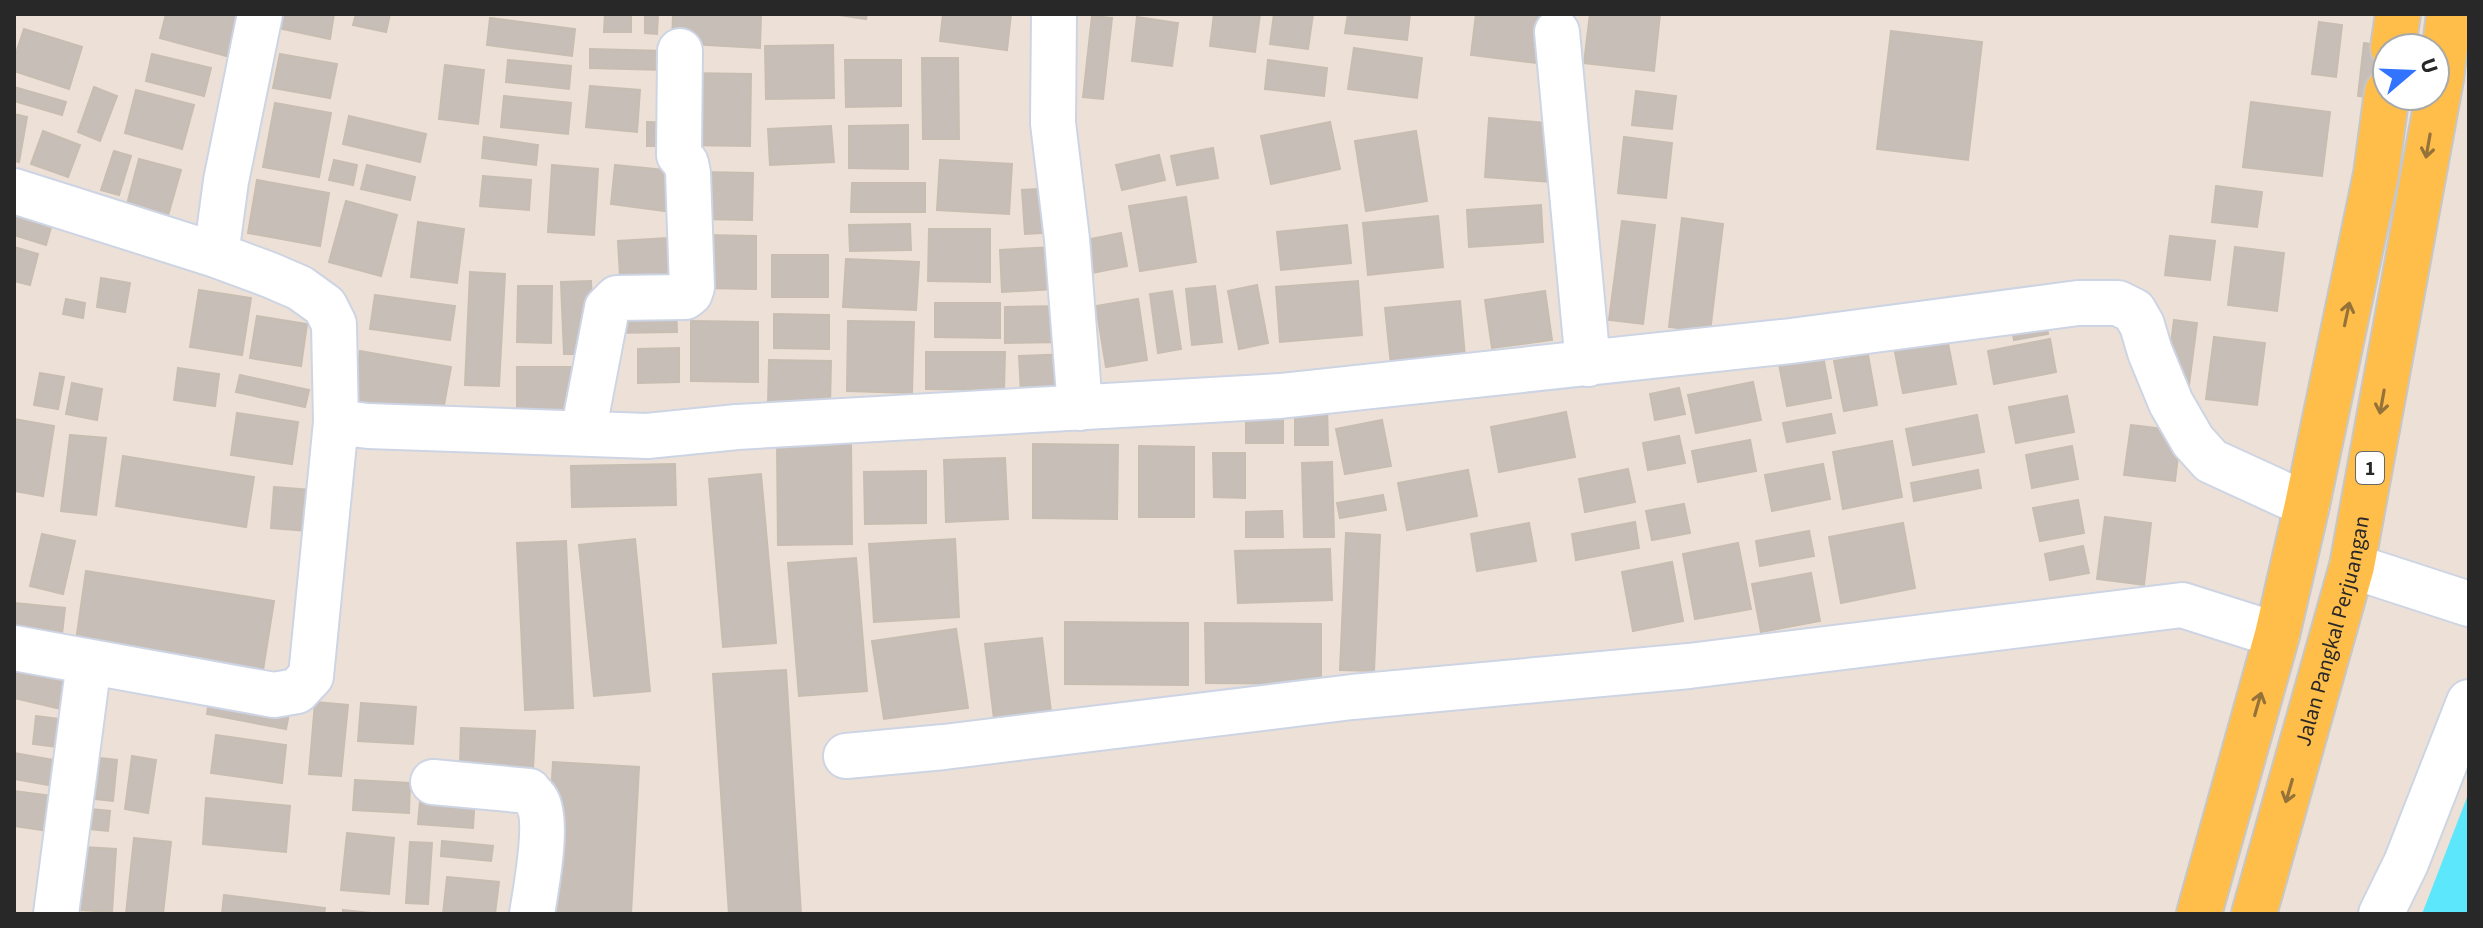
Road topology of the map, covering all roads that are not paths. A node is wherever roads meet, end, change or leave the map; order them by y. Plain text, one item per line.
1 (260, 14) edge
2 (1054, 14) edge
3 (2449, 14) edge
4 (1557, 32) dead end
5 (680, 51) dead end
6 (2384, 112) edge
7 (14, 191) edge
8 (216, 255) junction
9 (1588, 364) junction
10 (1080, 408) junction
11 (336, 422) junction
12 (583, 433) junction
13 (2307, 505) junction
14 (2352, 566) junction
15 (2469, 604) edge
16 (2277, 635) junction
17 (14, 648) edge
18 (89, 662) junction
19 (2469, 702) edge
20 (846, 756) dead end
21 (433, 782) dead end
22 (56, 914) edge
23 (532, 914) edge
24 (2199, 914) edge
25 (2254, 914) edge
26 (2381, 914) edge

1 - 8 street
2 - 10 street
3 -> 14 main road, Jalan Pangkal Perjuangan / 1
4 - 9 street
5 - 12 street
13 -> 6 main road
7 - 8 street
8 - 11 street
9 - 10 street
9 - 13 street
10 - 12 street
11 - 12 street
11 - 18 street
13 - 16 main road
14 - 15 street
14 -> 25 main road, Jalan Pangkal Perjuangan / 1
16 - 20 street
24 -> 16 main road
17 - 18 street
18 - 22 street
19 - 26 street
21 - 23 street

